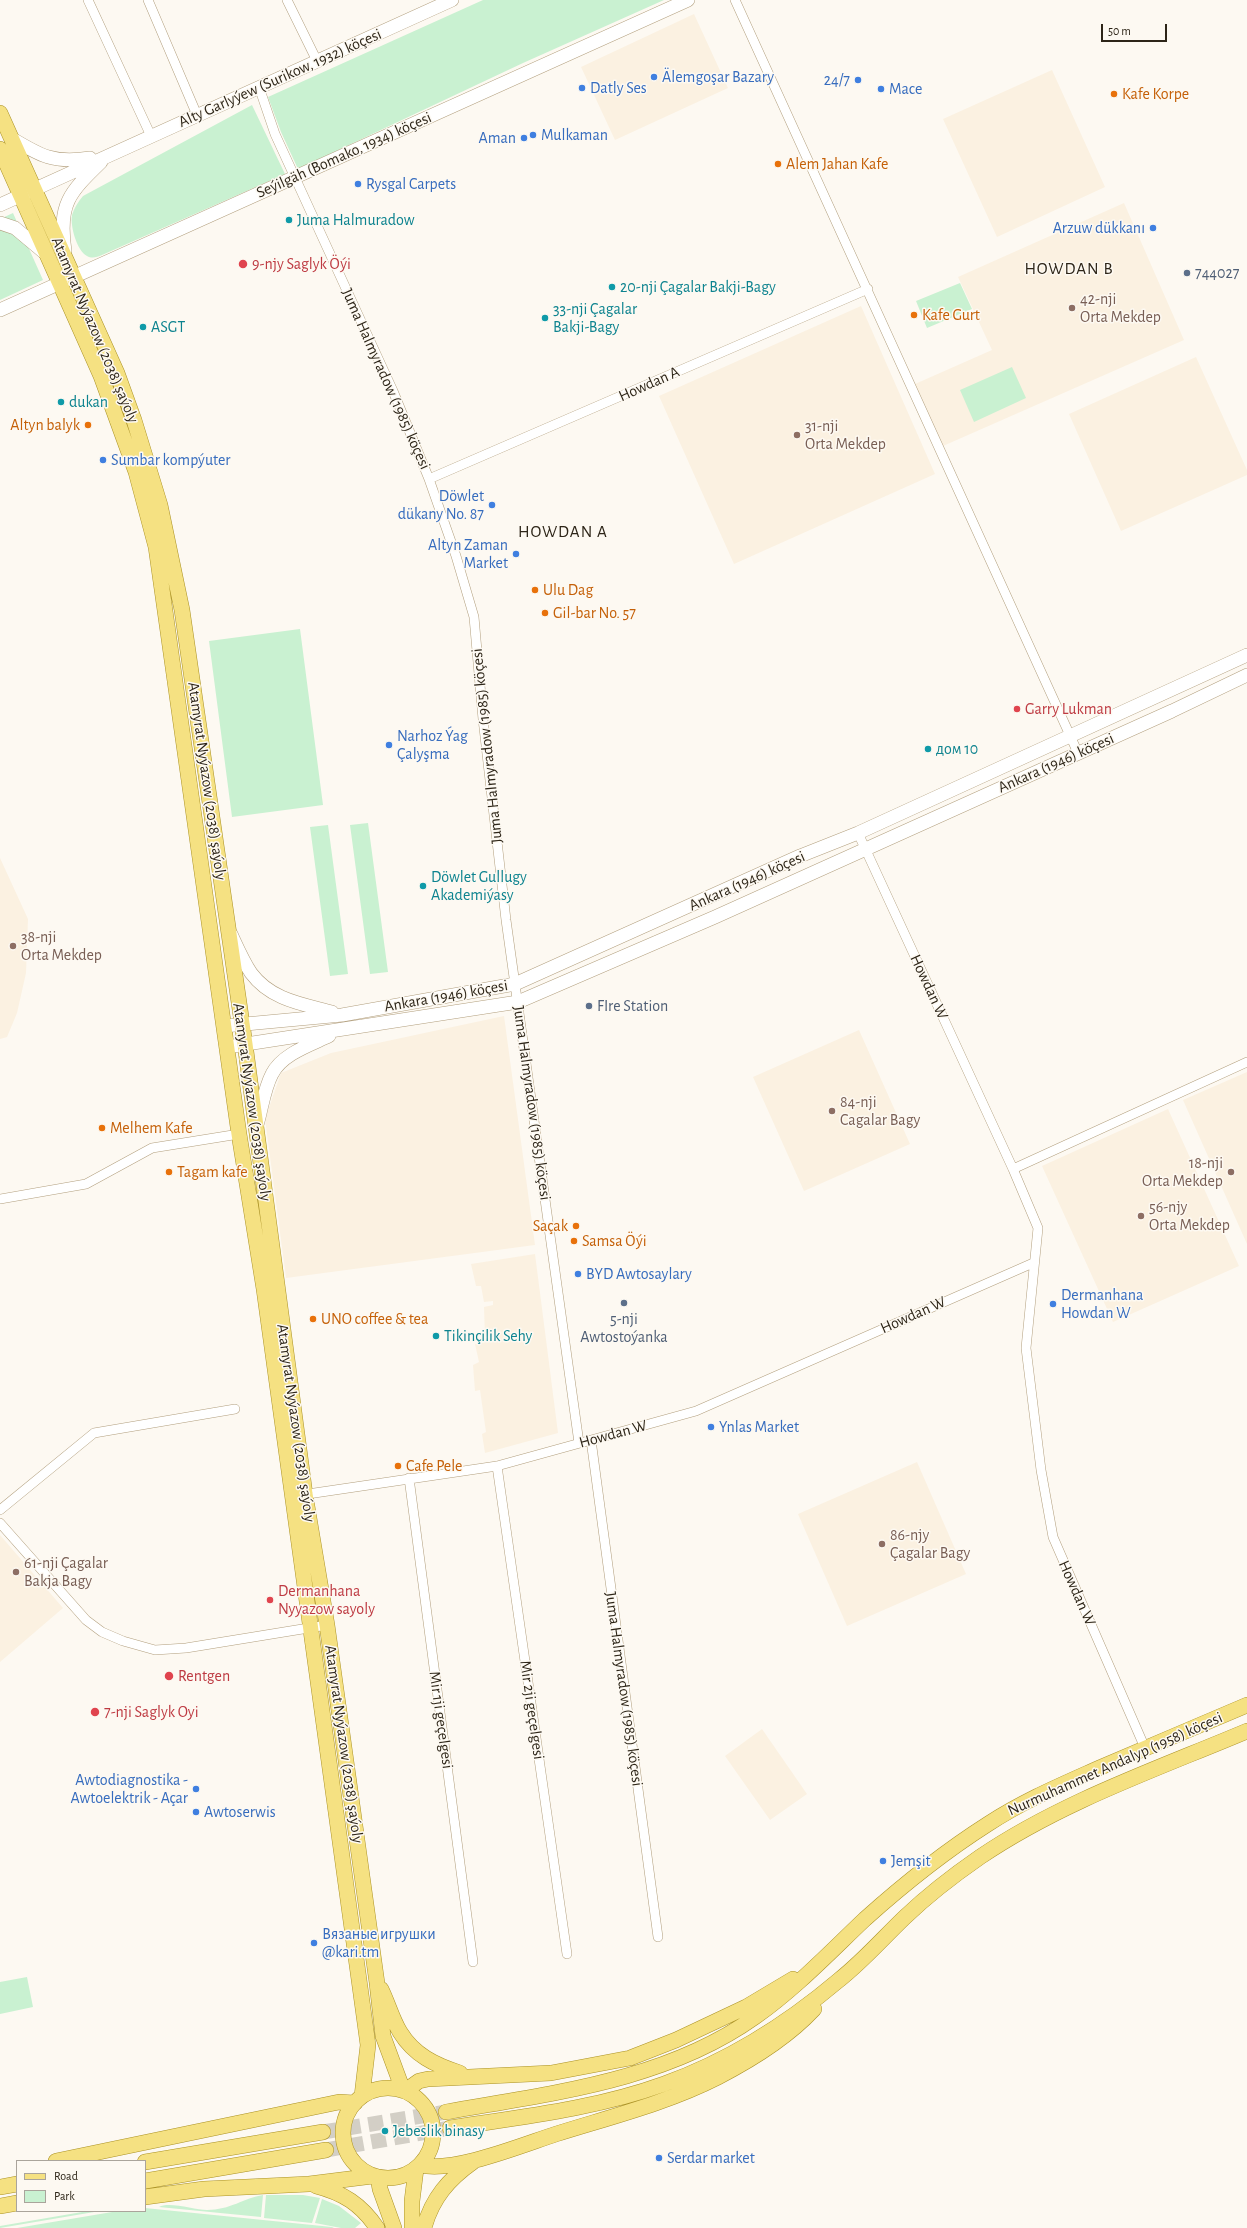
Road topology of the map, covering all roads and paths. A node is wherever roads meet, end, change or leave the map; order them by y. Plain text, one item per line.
1 (88, 0) edge
2 (148, 0) edge
3 (287, 0) edge
4 (452, 0) edge
5 (688, 0) edge
6 (735, 0) edge
7 (317, 61) junction
8 (259, 87) junction
9 (0, 113) edge
10 (197, 115) junction
11 (151, 136) junction
12 (11, 138) junction
13 (0, 149) edge
14 (108, 155) junction
15 (296, 177) junction
16 (28, 192) junction
17 (0, 205) edge
18 (0, 223) edge
19 (48, 256) junction
20 (67, 262) junction
21 (67, 280) junction
22 (868, 289) junction
23 (0, 310) edge
24 (429, 480) junction
25 (1247, 655) edge
26 (1247, 675) edge
27 (1070, 736) junction
28 (1078, 753) junction
29 (858, 833) junction
30 (865, 849) junction
31 (228, 930) junction
32 (515, 984) junction
33 (518, 1002) junction
34 (342, 1015) junction
35 (241, 1024) junction
36 (224, 1026) junction
37 (344, 1029) junction
38 (245, 1044) junction
39 (227, 1047) junction
40 (1247, 1062) edge
41 (255, 1130) junction
42 (239, 1134) junction
43 (1013, 1169) junction
44 (0, 1199) edge
45 (1033, 1263) junction
46 (235, 1408) dead end
47 (591, 1440) junction
48 (579, 1443) junction
49 (498, 1466) junction
50 (408, 1478) junction
51 (298, 1495) junction
52 (0, 1510) edge
53 (0, 1523) edge
54 (327, 1625) junction
55 (311, 1628) junction
56 (1247, 1705) edge
57 (1247, 1731) edge
58 (1145, 1748) junction
59 (658, 1937) dead end
60 (567, 1954) dead end
61 (472, 1962) dead end
62 (815, 1969) junction
63 (840, 1980) junction
64 (377, 1982) junction
65 (469, 2075) junction
66 (404, 2091) junction
67 (358, 2099) junction
68 (446, 2112) tunnel mouth
69 (450, 2128) tunnel mouth
70 (323, 2132) tunnel mouth
71 (326, 2150) tunnel mouth
72 (477, 2159) junction
73 (61, 2160) edge
74 (146, 2162) edge
75 (419, 2167) junction
76 (376, 2177) junction
77 (146, 2181) edge
78 (16, 2184) edge
79 (309, 2184) junction
80 (0, 2186) edge
81 (146, 2198) edge
82 (16, 2203) edge
83 (0, 2206) edge
84 (377, 2228) edge
85 (394, 2228) edge
86 (412, 2228) edge
87 (424, 2228) edge

1 - 11 street
2 - 10 street
3 - 7 street
4 - 7 main road, Alty Garlyýew (Surikow, 1932) köçesi
5 - 15 main road, Seýilgäh (Bomako, 1934) köçesi
6 - 22 street
7 - 8 main road, Alty Garlyýew (Surikow, 1932) köçesi
8 - 10 main road, Alty Garlyýew (Surikow, 1932) köçesi
8 - 15 street, Juma Halmyradow (1985) köçesi
9 - 12 main road, Atamyrat Nyýazow (2038) şaýoly
10 - 11 main road, Alty Garlyýew (Surikow, 1932) köçesi
11 - 14 main road, Alty Garlyýew (Surikow, 1932) köçesi
12 - 14 main road
12 - 16 main road, Atamyrat Nyýazow (2038) şaýoly
13 - 16 main road, Atamyrat Nyýazow (2038) şaýoly
14 - 16 main road, Alty Garlyýew (Surikow, 1932) köçesi
14 - 20 main road, Alty Garlyýew (Surikow, 1932) köçesi
15 - 21 main road, Seýilgäh (Bomako, 1934) köçesi
15 - 24 street, Juma Halmyradow (1985) köçesi
16 - 17 main road, Alty Garlyýew (Surikow, 1932) köçesi
16 - 19 main road, Atamyrat Nyýazow (2038) şaýoly
16 - 20 main road, Atamyrat Nyýazow (2038) şaýoly
18 - 19 main road, Atamyrat Nyýazow (2038) şaýoly
19 - 21 main road, Atamyrat Nyýazow (2038) şaýoly
20 - 21 main road, Atamyrat Nyýazow (2038) şaýoly
21 - 23 main road, Seýilgäh (Bomako, 1934) köçesi
21 - 31 main road, Atamyrat Nyýazow (2038) şaýoly
21 - 36 main road, Atamyrat Nyýazow (2038) şaýoly
22 - 24 street, Howdan A
22 - 27 street
24 - 32 street, Juma Halmyradow (1985) köçesi
25 - 27 main road, Ankara (1946) köçesi
26 - 28 main road, Ankara (1946) köçesi
27 - 28 street
27 - 29 main road, Ankara (1946) köçesi
28 - 30 main road, Ankara (1946) köçesi
29 - 30 street, Howdan W
29 - 32 main road, Ankara (1946) köçesi
30 - 33 main road, Ankara (1946) köçesi
30 - 43 street, Howdan W
31 - 34 main road
31 - 35 main road, Atamyrat Nyýazow (2038) şaýoly
32 - 33 street, Juma Halmyradow (1985) köçesi
32 - 34 main road, Ankara (1946) köçesi
33 - 37 main road, Ankara (1946) köçesi
33 - 48 street, Juma Halmyradow (1985) köçesi
34 - 35 main road, Ankara (1946) köçesi
35 - 36 main road, Ankara (1946) köçesi
35 - 38 main road, Atamyrat Nyýazow (2038) şaýoly
36 - 39 main road, Atamyrat Nyýazow (2038) şaýoly
37 - 38 main road, Ankara (1946) köçesi
37 - 41 main road
38 - 39 main road, Ankara (1946) köçesi
38 - 41 main road, Atamyrat Nyýazow (2038) şaýoly
39 - 42 main road, Atamyrat Nyýazow (2038) şaýoly
40 - 43 street
41 - 51 main road, Atamyrat Nyýazow (2038) şaýoly
42 - 44 street
42 - 51 main road, Atamyrat Nyýazow (2038) şaýoly
43 - 45 street, Howdan W
45 - 47 street, Howdan W
45 - 58 street, Howdan W
46 - 52 street
47 - 48 street, Howdan W
47 - 59 street, Juma Halmyradow (1985) köçesi
48 - 49 street, Howdan W
49 - 50 street, Howdan W
49 - 60 street, Mir 2ji geçelgesi
50 - 51 street, Howdan W
50 - 61 street, Mir 1ji geçelgesi
51 - 54 main road, Atamyrat Nyýazow (2038) şaýoly
51 - 55 main road, Atamyrat Nyýazow (2038) şaýoly
53 - 55 street
54 - 55 street
54 - 64 main road, Atamyrat Nyýazow (2038) şaýoly
55 - 67 main road, Atamyrat Nyýazow (2038) şaýoly
56 - 58 main road, Nurmuhammet Andalyp (1958) köçesi
57 - 63 main road, Nurmuhammet Andalyp (1958) köçesi
58 - 62 main road, Nurmuhammet Andalyp (1958) köçesi
62 - 65 main road
62 - 68 main road, Nurmuhammet Andalyp (1958) köçesi
63 - 69 main road, Nurmuhammet Andalyp (1958) köçesi
63 - 72 main road
64 - 65 main road
64 - 66 main road, Atamyrat Nyýazow (2038) şaýoly
65 - 66 main road
66 - 67 main road
66 - 75 main road
67 - 73 main road
67 - 76 main road
70 - 74 main road
71 - 77 main road
72 - 75 main road
72 - 87 main road
75 - 76 main road
75 - 86 main road
76 - 79 main road
76 - 85 main road
78 - 80 main road
79 - 81 main road
79 - 84 main road
82 - 83 main road

